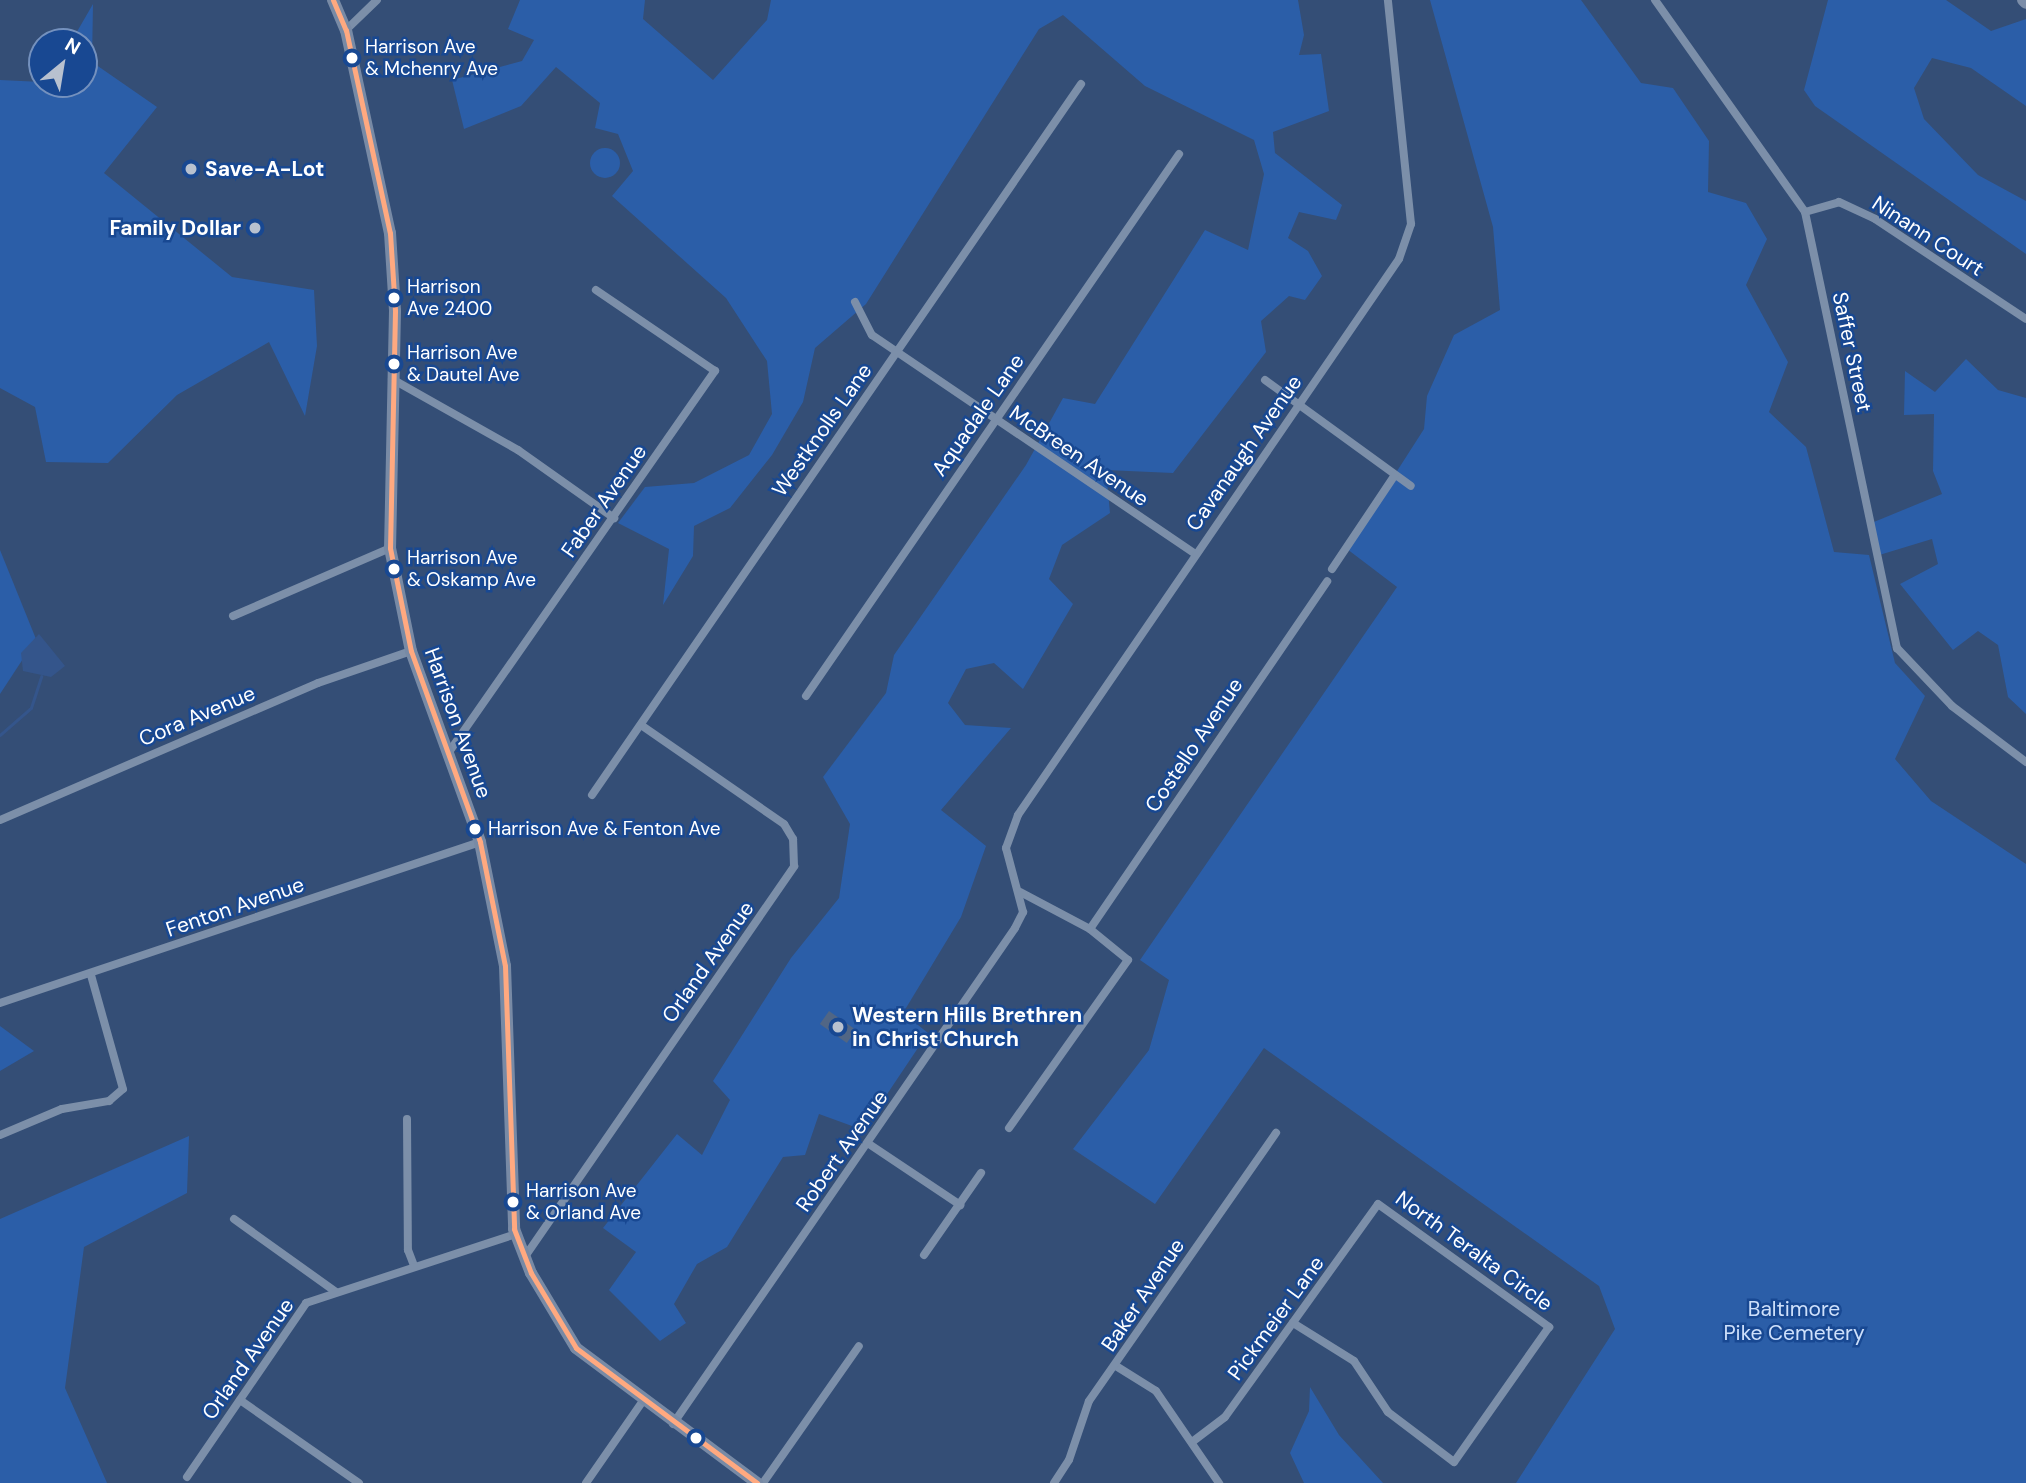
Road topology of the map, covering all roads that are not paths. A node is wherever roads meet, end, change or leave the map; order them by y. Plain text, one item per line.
1 (334, 0) edge
2 (377, 0) edge
3 (1388, 0) edge
4 (1655, 0) edge
5 (346, 30) junction
6 (1081, 84) dead end
7 (1179, 154) dead end
8 (1805, 212) junction
9 (596, 290) dead end
10 (855, 302) dead end
11 (2026, 319) edge
12 (897, 352) junction
13 (389, 379) junction
14 (1265, 380) dead end
15 (1299, 405) junction
16 (995, 420) junction
17 (1395, 475) junction
18 (1411, 486) dead end
19 (614, 517) junction
20 (390, 548) junction
21 (1196, 554) junction
22 (1332, 569) dead end
23 (1327, 581) dead end
24 (233, 616) dead end
25 (411, 651) junction
26 (806, 696) dead end
27 (641, 724) junction
28 (449, 752) junction
29 (2026, 762) edge
30 (592, 795) dead end
31 (0, 820) edge
32 (480, 842) junction
33 (1020, 892) junction
34 (1090, 929) junction
35 (91, 975) junction
36 (0, 1003) edge
37 (407, 1119) dead end
38 (1009, 1128) dead end
39 (1276, 1133) dead end
40 (0, 1135) edge
41 (869, 1144) junction
42 (981, 1173) dead end
43 (1378, 1204) joint
44 (960, 1205) junction
45 (234, 1219) dead end
46 (516, 1234) junction
47 (924, 1255) dead end
48 (524, 1258) junction
49 (414, 1266) junction
50 (335, 1292) junction
51 (1293, 1324) junction
52 (859, 1346) dead end
53 (1116, 1366) junction
54 (240, 1400) junction
55 (642, 1402) junction
56 (673, 1424) junction
57 (1192, 1442) junction
58 (187, 1477) dead end
59 (359, 1483) edge
60 (586, 1483) edge
61 (757, 1483) edge
62 (763, 1483) edge
63 (1054, 1483) edge
64 (1219, 1483) edge

1 - 5 main road, Harrison Avenue
2 - 5 street
3 - 15 street, Cavanaugh Avenue
4 - 8 street, Saffer Street
5 - 13 main road, Harrison Avenue
6 - 12 street, Westknolls Lane
7 - 16 street, Aquadale Lane
8 - 11 street, Ninann Court
8 - 29 street, Saffer Street
9 - 19 street, Faber Avenue
10 - 12 street, McBreen Avenue
12 - 16 street, McBreen Avenue
12 - 27 street, Westknolls Lane
13 - 19 street
13 - 20 main road, Harrison Avenue
14 - 15 street
15 - 17 street
15 - 21 street, Cavanaugh Avenue
16 - 21 street, McBreen Avenue
16 - 26 street, Aquadale Lane
17 - 18 street
17 - 22 street
19 - 28 street, Faber Avenue
20 - 24 street
20 - 25 main road, Harrison Avenue
21 - 33 street, Cavanaugh Avenue
23 - 34 street, Costello Avenue
25 - 28 main road, Harrison Avenue
25 - 31 street, Cora Avenue
27 - 30 street, Westknolls Lane
27 - 48 street, Orland Avenue
28 - 32 main road, Harrison Avenue
32 - 35 street, Fenton Avenue
32 - 46 main road, Harrison Avenue
33 - 34 street
33 - 41 street, Robert Avenue
34 - 38 street
35 - 36 street, Fenton Avenue
35 - 40 street
37 - 49 street
39 - 53 street, Baker Avenue
41 - 44 street
41 - 56 street, Robert Avenue
42 - 44 street
43 - 51 street, Pickmeier Lane
43 - 51 street, North Teralta Circle
44 - 47 street
45 - 50 street
46 - 48 main road, Harrison Avenue
46 - 49 street, Orland Avenue
48 - 55 main road, Harrison Avenue
49 - 50 street, Orland Avenue
50 - 54 street, Orland Avenue
51 - 57 street, Pickmeier Lane
52 - 62 street
53 - 57 street
53 - 63 street, Baker Avenue
54 - 58 street, Orland Avenue
54 - 59 street
55 - 56 main road, Harrison Avenue
55 - 60 street
56 - 61 main road, Harrison Avenue
57 - 64 street

